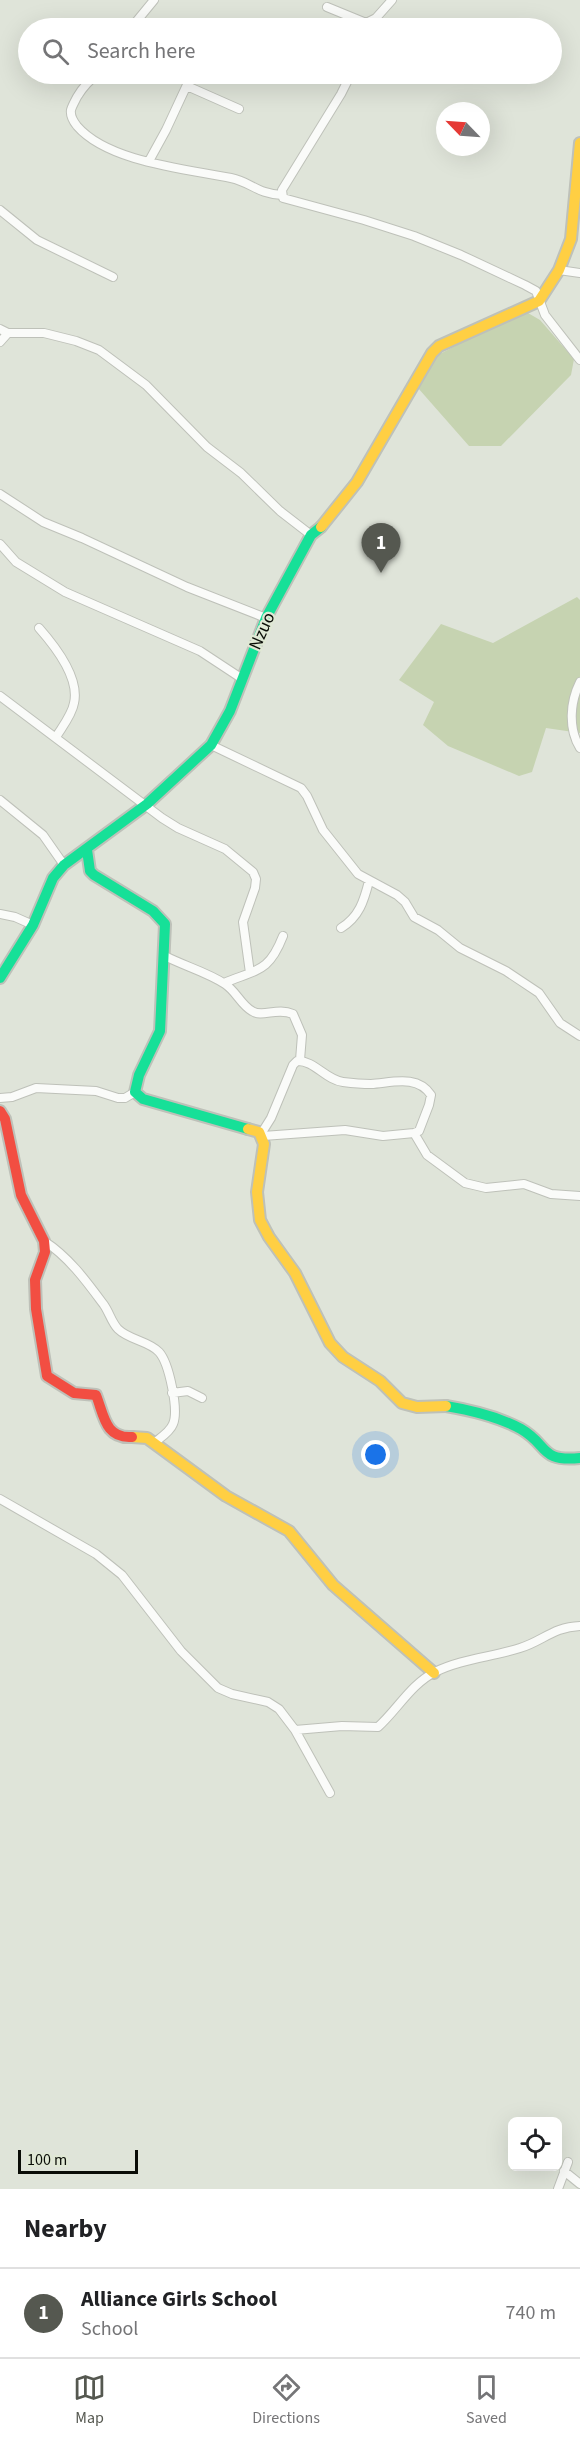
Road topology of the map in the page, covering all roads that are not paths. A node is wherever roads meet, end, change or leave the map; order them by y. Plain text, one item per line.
1 (154, 0) edge
2 (392, 0) edge
3 (327, 7) dead end
4 (139, 18) edge
5 (350, 18) edge
6 (376, 18) edge
7 (88, 84) edge
8 (346, 84) edge
9 (187, 86) joint
10 (239, 109) dead end
11 (580, 143) edge
12 (149, 161) junction
13 (282, 195) junction
14 (3, 213) edge
15 (0, 225) edge
16 (559, 270) junction
17 (580, 273) edge
18 (113, 276) dead end
19 (539, 301) junction
20 (4, 331) edge
21 (0, 342) edge
22 (580, 360) edge
23 (0, 494) edge
24 (311, 536) junction
25 (0, 544) edge
26 (266, 618) junction
27 (39, 627) dead end
28 (241, 678) junction
29 (580, 682) edge
30 (0, 696) edge
31 (56, 737) junction
32 (211, 745) junction
33 (580, 748) edge
34 (0, 800) edge
35 (147, 804) junction
36 (87, 850) junction
37 (64, 865) junction
38 (369, 881) junction
39 (0, 914) edge
40 (33, 925) junction
41 (340, 928) dead end
42 (283, 936) dead end
43 (165, 957) junction
44 (250, 973) junction
45 (0, 978) edge
46 (224, 983) junction
47 (580, 1036) edge
48 (300, 1060) junction
49 (135, 1092) junction
50 (0, 1098) edge
51 (0, 1112) edge
52 (414, 1132) junction
53 (262, 1135) junction
54 (580, 1196) edge
55 (44, 1242) junction
56 (172, 1393) junction
57 (202, 1398) dead end
58 (154, 1443) junction
59 (580, 1458) edge
60 (0, 1499) edge
61 (580, 1626) edge
62 (434, 1673) junction
63 (295, 1730) junction
64 (330, 1793) dead end
65 (568, 2162) dead end
66 (564, 2171) junction
67 (580, 2184) edge
68 (558, 2189) edge

1 - 4 street
2 - 6 street
3 - 5 street
7 - 12 street
8 - 13 street
9 - 10 street
9 - 12 street
11 - 16 street
12 - 13 street
13 - 19 street
14 - 15 street
14 - 18 street
16 - 17 street
16 - 19 street
19 - 22 street
19 - 24 street, Nzuo
20 - 21 street
20 - 24 street
23 - 26 street
24 - 26 street, Nzuo
25 - 28 street
26 - 28 street, Nzuo
27 - 31 street
28 - 32 street, Nzuo
29 - 33 street
30 - 31 street
31 - 35 street
32 - 35 street, Nzuo
32 - 38 street
34 - 37 street
35 - 36 street, Nzuo
35 - 44 street
36 - 37 street, Nzuo
36 - 43 street
37 - 40 street, Nzuo
38 - 41 street
38 - 47 street
39 - 40 street
40 - 45 street, Nzuo
42 - 44 street
43 - 46 street
43 - 49 street
44 - 46 street
46 - 48 street
48 - 52 street
48 - 53 street
49 - 50 street
49 - 53 street
51 - 55 street
52 - 53 street
52 - 54 street
53 - 59 street
55 - 56 street
55 - 58 street
56 - 57 street
56 - 58 street
58 - 62 street
60 - 63 street
61 - 62 street
62 - 63 street
63 - 64 street
65 - 66 street
66 - 67 street
66 - 68 street

